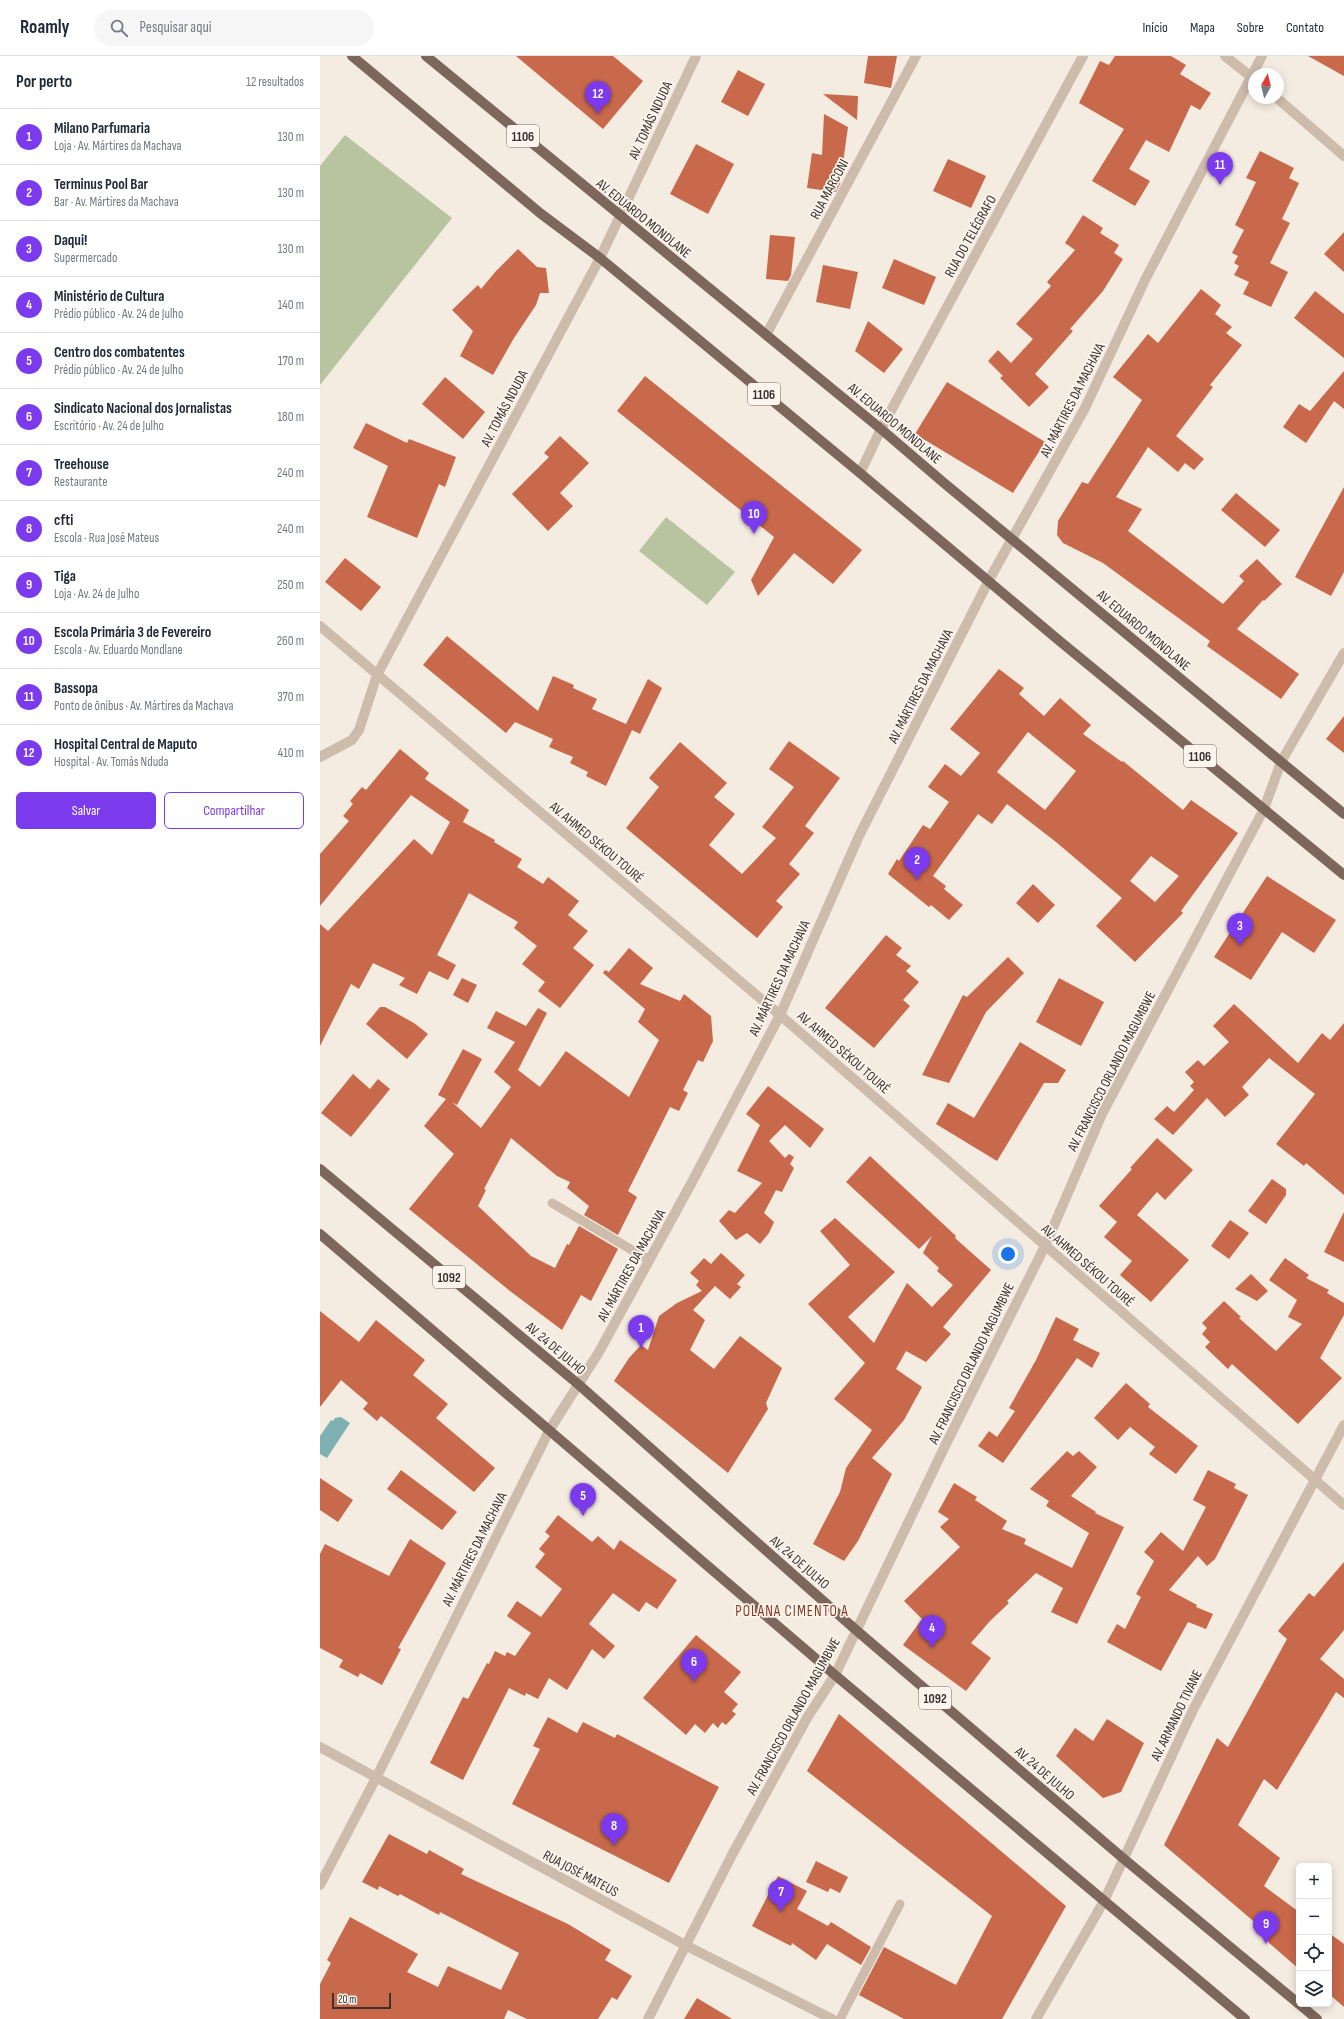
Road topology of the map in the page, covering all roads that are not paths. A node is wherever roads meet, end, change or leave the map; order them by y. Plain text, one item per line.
1 (352, 56) edge
2 (426, 56) edge
3 (696, 56) edge
4 (916, 56) edge
5 (1083, 56) edge
6 (1225, 56) edge
7 (1262, 56) edge
8 (1257, 68) edge
9 (1248, 74) edge
10 (1248, 87) edge
11 (1284, 104) edge
12 (1344, 156) edge
13 (620, 216) junction
14 (600, 258) junction
15 (766, 335) junction
16 (881, 429) junction
17 (860, 473) junction
18 (1012, 539) junction
19 (989, 580) junction
20 (320, 626) edge
21 (1344, 653) edge
22 (378, 675) junction
23 (320, 757) edge
24 (1281, 762) junction
25 (1264, 809) junction
26 (1344, 814) edge
27 (1344, 875) edge
28 (780, 1015) junction
29 (320, 1169) edge
30 (552, 1203) dead end
31 (320, 1234) edge
32 (1045, 1246) junction
33 (649, 1260) junction
34 (578, 1384) junction
35 (1344, 1425) edge
36 (550, 1430) junction
37 (1316, 1480) junction
38 (1344, 1505) edge
39 (856, 1630) junction
40 (835, 1675) junction
41 (320, 1747) edge
42 (376, 1778) junction
43 (1124, 1859) junction
44 (320, 1885) edge
45 (1104, 1901) junction
46 (900, 1904) dead end
47 (685, 1945) junction
48 (1296, 2002) edge
49 (1303, 2007) edge
50 (648, 2019) edge
51 (832, 2019) edge
52 (840, 2019) edge
53 (1036, 2019) edge
54 (1245, 2019) edge
55 (1317, 2019) edge

1 - 14 main road, 1106
2 - 13 main road, AV. EDUARDO MONDLANE / 1106
3 - 13 street, AV. TOMÁS NDUDA
4 - 15 street, RUA MARCONI
5 - 16 street, RUA DO TELÉGRAFO
6 - 9 street
7 - 8 street, AV. MÁRTIRES DA MACHAVA
10 - 18 street, AV. MÁRTIRES DA MACHAVA
11 - 12 street
13 - 14 street, AV. TOMÁS NDUDA
13 - 15 main road, AV. EDUARDO MONDLANE / 1106
14 - 17 main road, 1106
14 - 22 street, AV. TOMÁS NDUDA
15 - 16 main road, AV. EDUARDO MONDLANE / 1106
16 - 17 street, RUA DO TELÉGRAFO
16 - 18 main road, AV. EDUARDO MONDLANE / 1106
17 - 19 main road, 1106
18 - 19 street, AV. MÁRTIRES DA MACHAVA
18 - 24 main road, AV. EDUARDO MONDLANE / 1106
19 - 25 main road, 1106
19 - 28 street, AV. MÁRTIRES DA MACHAVA
20 - 22 street, AV. AHMED SÉKOU TOURÉ
21 - 24 street, AV. FRANCISCO ORLANDO MAGUMBWE
22 - 23 street, AV. TOMÁS NDUDA
22 - 28 street, AV. AHMED SÉKOU TOURÉ
24 - 25 street, AV. FRANCISCO ORLANDO MAGUMBWE
24 - 26 main road, AV. EDUARDO MONDLANE / 1106
25 - 27 main road, 1106
25 - 32 street, AV. FRANCISCO ORLANDO MAGUMBWE
28 - 32 street, AV. AHMED SÉKOU TOURÉ
28 - 33 street, AV. MÁRTIRES DA MACHAVA
29 - 34 main road, AV. 24 DE JULHO / 1092
30 - 33 lane
31 - 36 main road
32 - 37 street, AV. AHMED SÉKOU TOURÉ
32 - 39 street, AV. FRANCISCO ORLANDO MAGUMBWE
33 - 34 street, AV. MÁRTIRES DA MACHAVA
34 - 36 street, AV. MÁRTIRES DA MACHAVA
34 - 39 main road, AV. 24 DE JULHO / 1092
35 - 37 street, AV. ARMANDO TIVANE
36 - 40 main road
36 - 42 street, AV. MÁRTIRES DA MACHAVA
37 - 38 street, AV. AHMED SÉKOU TOURÉ
37 - 43 street, AV. ARMANDO TIVANE
39 - 40 street, AV. FRANCISCO ORLANDO MAGUMBWE
39 - 43 main road, AV. 24 DE JULHO / 1092
40 - 45 main road
40 - 47 street, AV. FRANCISCO ORLANDO MAGUMBWE
41 - 42 street, RUA JOSÉ MATEUS
42 - 44 street, AV. MÁRTIRES DA MACHAVA
42 - 47 street, RUA JOSÉ MATEUS
43 - 45 street, AV. ARMANDO TIVANE
43 - 48 main road, AV. 24 DE JULHO / 1092
45 - 53 street, AV. ARMANDO TIVANE
45 - 54 main road
46 - 52 lane
47 - 50 street, AV. FRANCISCO ORLANDO MAGUMBWE
47 - 51 street, RUA JOSÉ MATEUS
49 - 55 main road, AV. 24 DE JULHO / 1092

